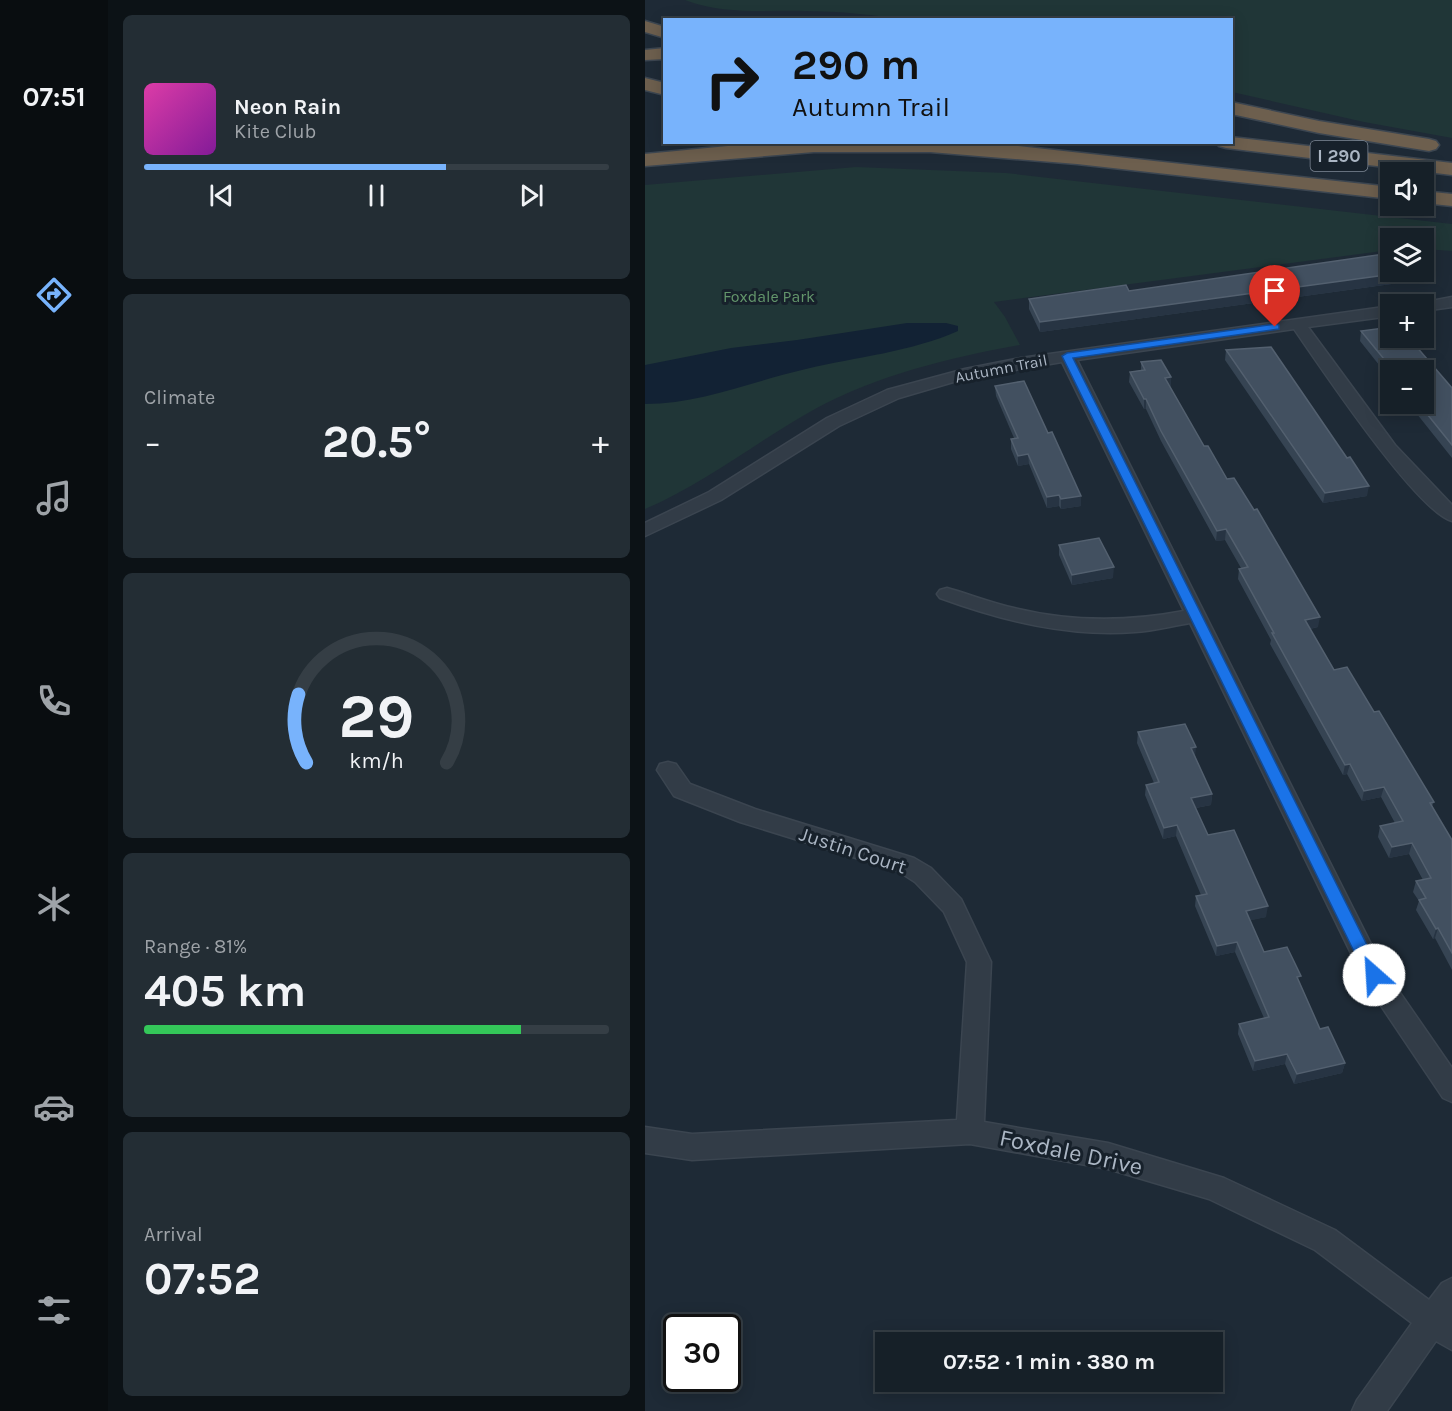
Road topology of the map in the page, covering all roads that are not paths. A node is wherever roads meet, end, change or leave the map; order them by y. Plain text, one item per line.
1 (645, 26) edge
2 (663, 32) edge
3 (663, 53) edge
4 (645, 55) edge
5 (645, 84) edge
6 (663, 88) edge
7 (1233, 108) edge
8 (1233, 143) edge
9 (1051, 144) edge
10 (1452, 149) edge
11 (645, 160) edge
12 (1452, 170) edge
13 (1380, 183) edge
14 (1434, 189) edge
15 (1452, 191) edge
16 (1380, 193) edge
17 (1434, 198) edge
18 (1452, 200) edge
19 (1452, 302) edge
20 (1434, 304) edge
21 (1380, 313) edge
22 (1298, 324) junction
23 (1067, 356) junction
24 (1452, 515) edge
25 (645, 530) edge
26 (947, 594) dead end
27 (1194, 615) junction
28 (668, 770) dead end
29 (1452, 1090) edge
30 (970, 1132) junction
31 (645, 1140) edge
32 (1452, 1293) edge
33 (1443, 1328) edge
34 (1368, 1411) edge

1 - 2 highway
3 - 4 highway
5 - 6 highway
7 - 10 highway
8 - 12 highway, I 290
9 - 13 highway, I 290
11 - 16 highway
14 - 15 highway
17 - 18 highway
19 - 20 street
21 - 22 street, Autumn Trail
22 - 23 street, Autumn Trail
22 - 24 street
23 - 25 street, Autumn Trail
23 - 27 street
26 - 27 street
27 - 29 street
28 - 30 street, Justin Court
30 - 31 street, Foxdale Drive
30 - 33 street, Foxdale Drive
32 - 33 street
33 - 34 street

